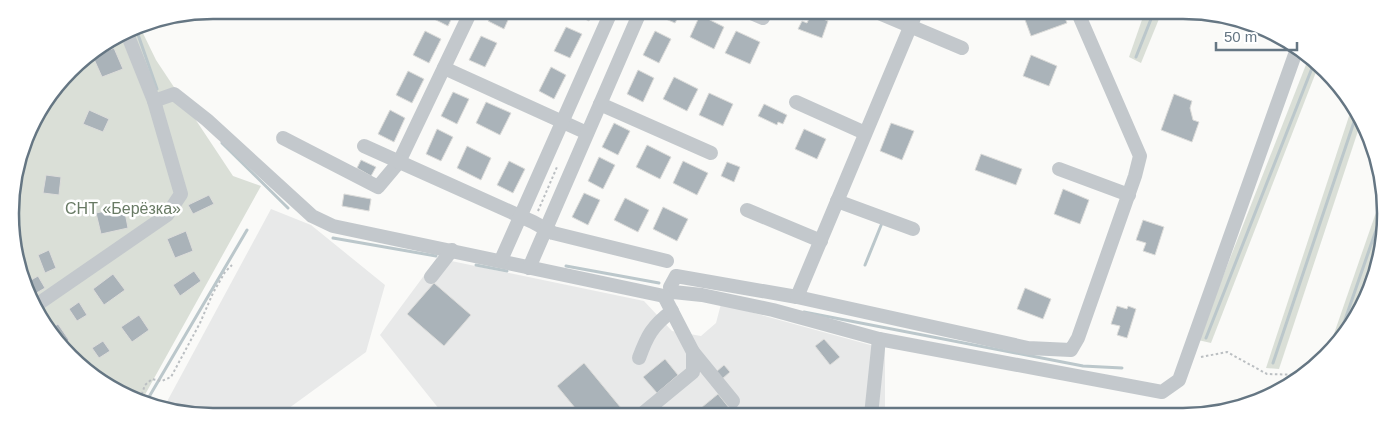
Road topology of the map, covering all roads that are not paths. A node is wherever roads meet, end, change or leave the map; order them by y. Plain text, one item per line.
1 (467, 19) edge
2 (608, 19) edge
3 (637, 19) edge
4 (893, 19) edge
5 (913, 19) edge
6 (1081, 19) edge
7 (910, 26) junction
8 (129, 38) edge
9 (962, 48) dead end
10 (1295, 55) edge
11 (444, 68) junction
12 (154, 100) junction
13 (796, 102) dead end
14 (600, 104) junction
15 (562, 122) junction
16 (587, 133) junction
17 (866, 134) junction
18 (283, 138) dead end
19 (364, 146) dead end
20 (711, 154) dead end
21 (400, 162) junction
22 (1059, 170) dead end
23 (1128, 195) junction
24 (838, 200) junction
25 (747, 210) dead end
26 (521, 216) junction
27 (545, 228) junction
28 (913, 229) dead end
29 (821, 241) junction
30 (452, 250) junction
31 (501, 260) junction
32 (667, 261) dead end
33 (529, 268) junction
34 (431, 277) dead end
35 (669, 294) junction
36 (797, 297) junction
37 (40, 302) edge
38 (672, 311) junction
39 (879, 339) junction
40 (693, 352) junction
41 (639, 358) dead end
42 (733, 401) dead end
43 (649, 408) edge
44 (872, 408) edge

1 - 11 street
2 - 15 street
3 - 14 street
4 - 7 street
5 - 7 street
6 - 23 street
7 - 9 street
7 - 17 street
8 - 12 street
10 - 39 street
11 - 15 street
11 - 21 street
12 - 30 street
12 - 37 street
13 - 17 street
14 - 16 street
14 - 20 street
15 - 16 street
15 - 26 street
16 - 27 street
17 - 24 street
18 - 21 street
19 - 21 street
21 - 26 street
22 - 23 street
23 - 36 street
24 - 28 street
24 - 29 street
25 - 29 street
26 - 27 street
26 - 31 street
27 - 32 street
27 - 33 street
29 - 36 street
30 - 31 street
30 - 34 street
31 - 33 street
33 - 35 street
35 - 36 street
35 - 38 street
35 - 39 street
38 - 40 street
38 - 41 street
39 - 44 street
40 - 42 street
40 - 43 street

